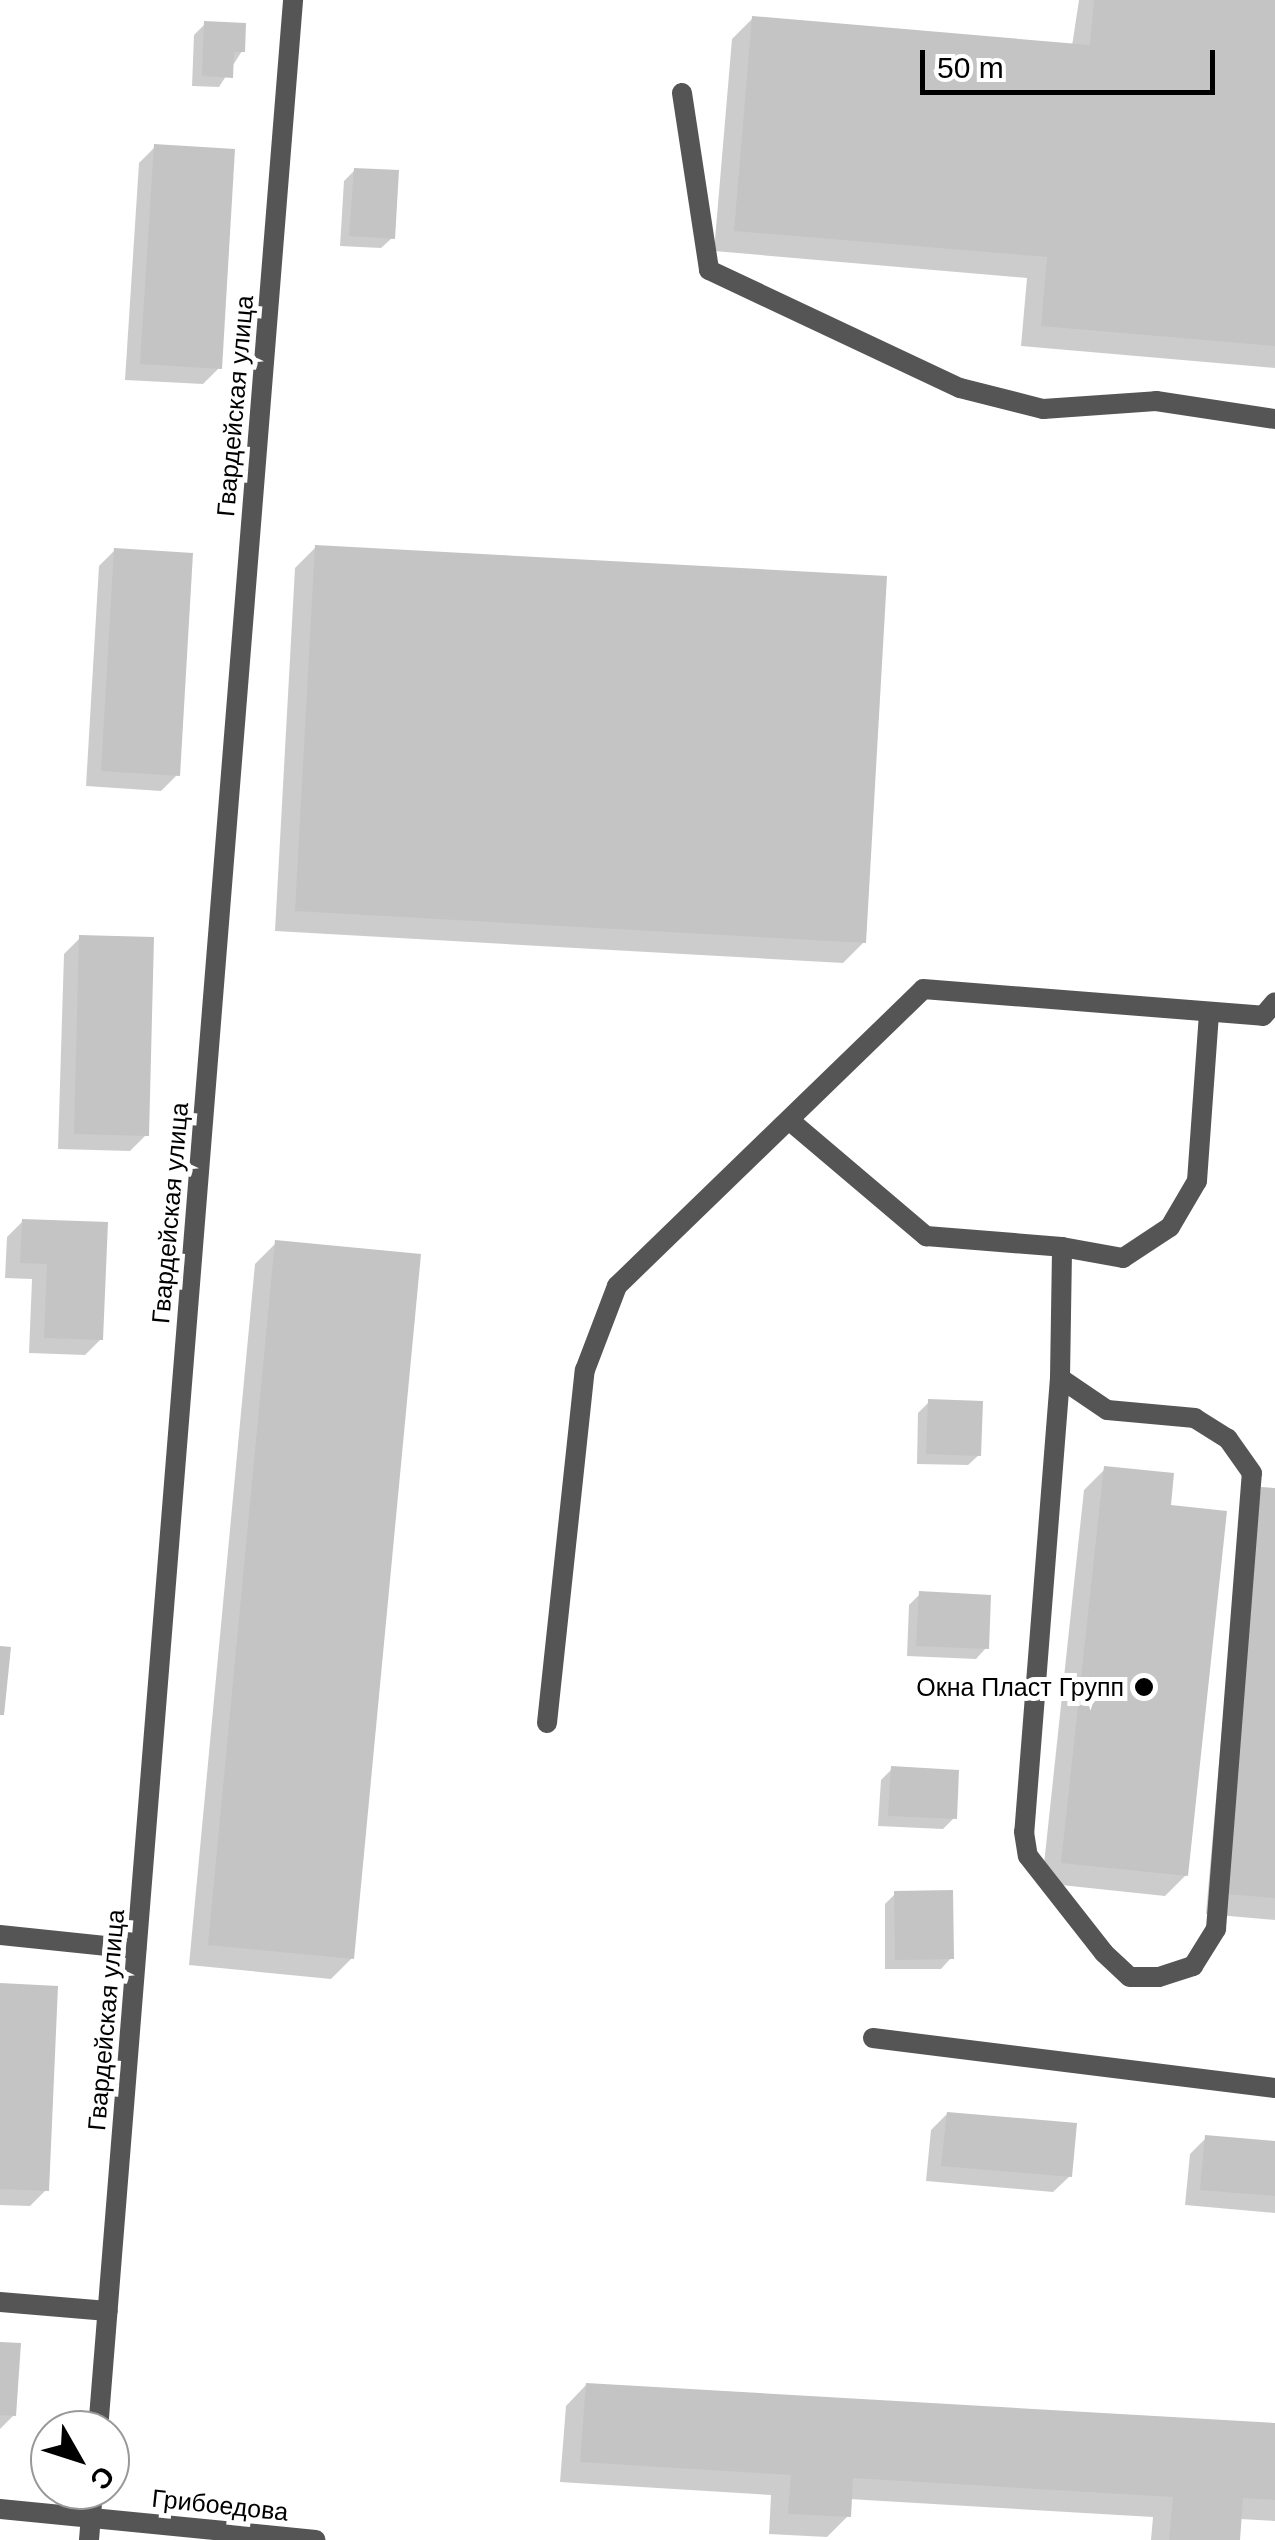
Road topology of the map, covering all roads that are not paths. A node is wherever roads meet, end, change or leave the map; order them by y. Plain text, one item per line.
1 (293, 0) edge
2 (682, 92) dead end
3 (1275, 418) edge
4 (1275, 1002) edge
5 (1209, 1012) junction
6 (789, 1120) junction
7 (1062, 1247) junction
8 (1060, 1378) junction
9 (547, 1723) dead end
10 (0, 1935) edge
11 (136, 1949) junction
12 (873, 2038) dead end
13 (1275, 2088) edge
14 (0, 2302) edge
15 (108, 2311) junction
16 (100, 2410) edge
17 (0, 2509) edge
18 (92, 2510) edge
19 (91, 2517) junction
20 (88, 2540) edge
21 (315, 2540) edge

1 - 11 street, Гвардейская улица
2 - 3 street
4 - 5 street
5 - 6 street
5 - 7 street
6 - 7 street
6 - 9 street
7 - 8 street
8 - 8 street
10 - 11 street
11 - 15 street, Гвардейская улица
12 - 13 street
14 - 15 street
15 - 16 street, Гвардейская улица
17 - 19 street, Грибоедова
18 - 19 street
19 - 20 street
19 - 21 street, Грибоедова

